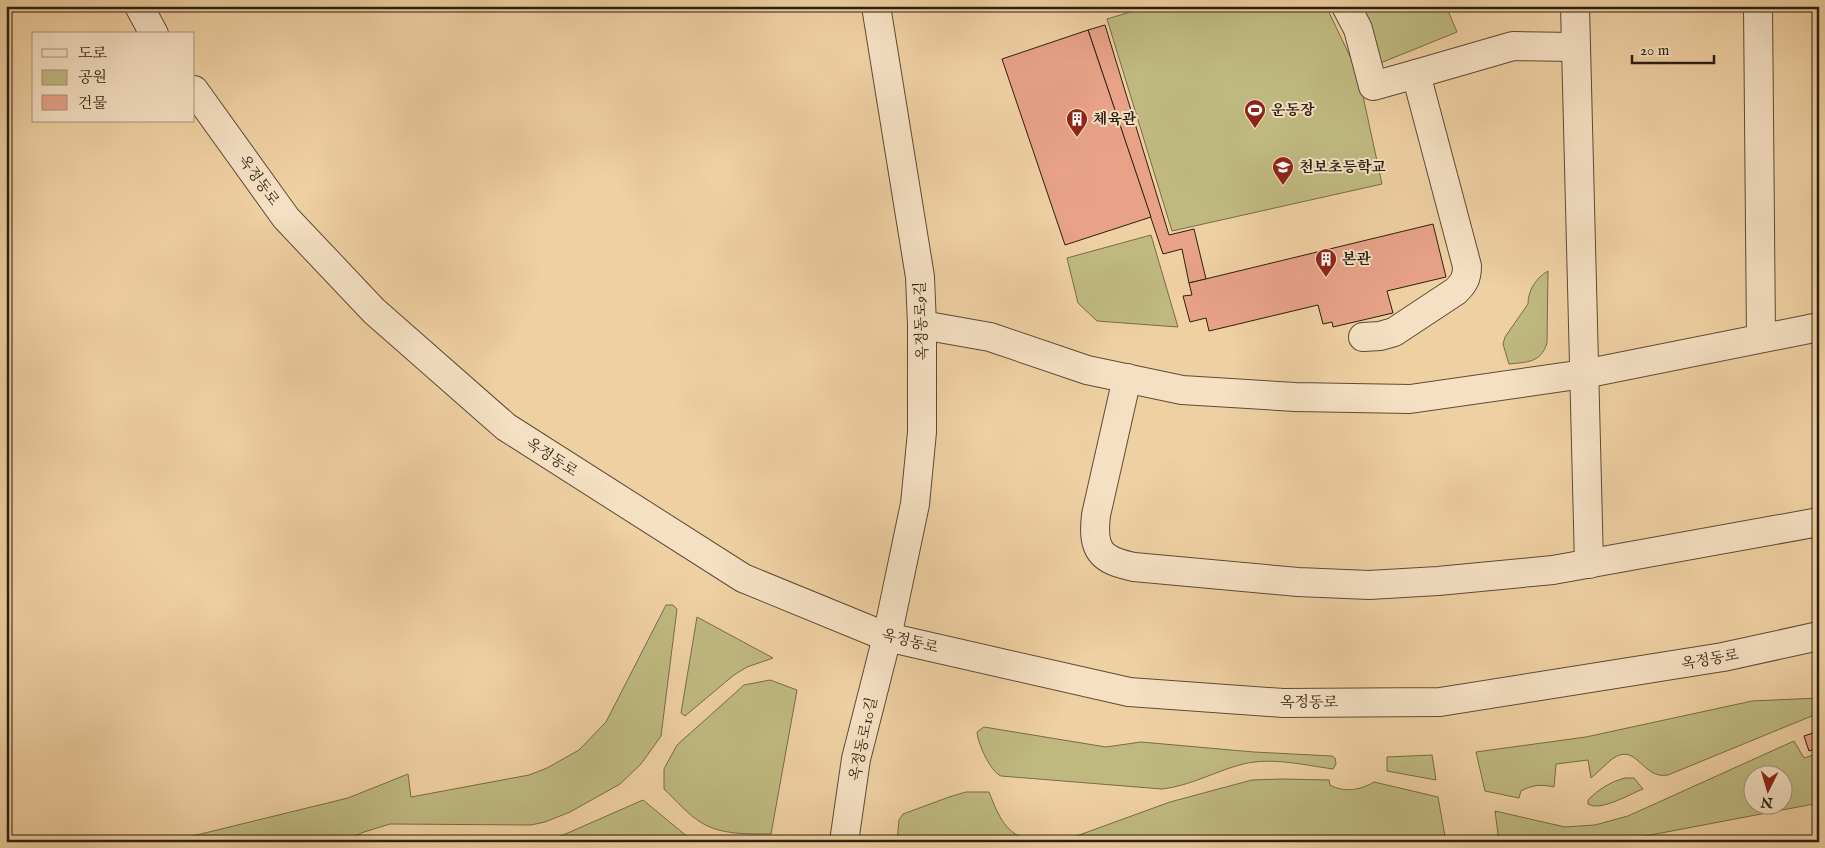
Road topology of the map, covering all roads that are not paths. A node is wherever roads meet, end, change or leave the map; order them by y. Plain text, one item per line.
1 (139, 6) edge
2 (876, 6) edge
3 (1346, 6) edge
4 (1574, 6) edge
5 (1758, 6) edge
6 (153, 32) edge
7 (1576, 47) junction
8 (1416, 74) junction
9 (195, 91) edge
10 (922, 325) junction
11 (1819, 327) edge
12 (1761, 337) junction
13 (1363, 338) dead end
14 (1584, 374) junction
15 (1127, 378) junction
16 (1819, 522) edge
17 (1589, 564) junction
18 (1819, 636) edge
19 (887, 637) junction
20 (844, 842) edge

1 - 6 street
2 - 10 street, 옥정동로9길
3 - 8 street
4 - 7 street
5 - 12 street
7 - 8 street
7 - 14 street
8 - 13 street
9 - 19 street, 옥정동로
10 - 15 street
10 - 19 street, 옥정동로9길
11 - 12 street
12 - 14 street
14 - 15 street
14 - 17 street
15 - 17 street
16 - 17 street
18 - 19 street, 옥정동로
19 - 20 street, 옥정동로10길

